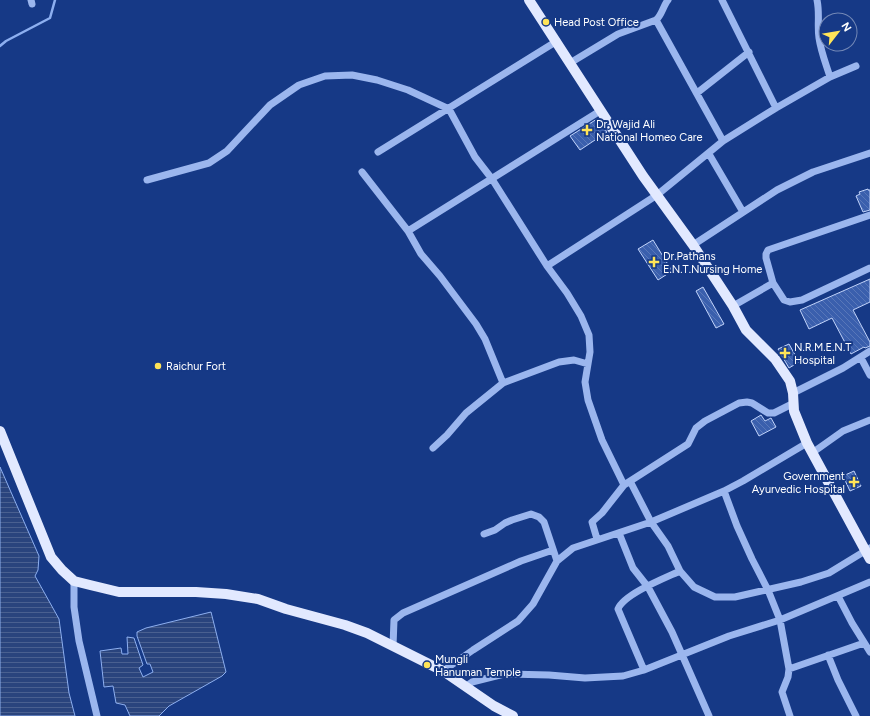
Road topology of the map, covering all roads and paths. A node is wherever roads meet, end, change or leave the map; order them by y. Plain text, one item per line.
1 (529, 0) edge
2 (668, 0) edge
3 (722, 0) edge
4 (817, 0) edge
5 (656, 20) junction
6 (556, 42) junction
7 (748, 52) junction
8 (570, 63) junction
9 (856, 66) dead end
10 (830, 78) junction
11 (697, 94) junction
12 (776, 108) junction
13 (449, 109) junction
14 (600, 111) junction
15 (723, 141) junction
16 (378, 152) dead end
17 (870, 153) edge
18 (709, 154) junction
19 (362, 172) dead end
20 (492, 179) junction
21 (147, 180) dead end
22 (657, 195) junction
23 (743, 212) junction
24 (870, 215) edge
25 (408, 231) junction
26 (693, 245) junction
27 (547, 266) junction
28 (870, 268) edge
29 (773, 284) junction
30 (733, 306) junction
31 (870, 351) edge
32 (860, 358) junction
33 (588, 364) junction
34 (870, 375) edge
35 (503, 383) junction
36 (794, 398) junction
37 (870, 420) edge
38 (0, 430) edge
39 (806, 443) junction
40 (433, 448) dead end
41 (812, 453) junction
42 (627, 483) junction
43 (724, 491) junction
44 (651, 522) junction
45 (619, 533) junction
46 (484, 534) dead end
47 (597, 539) junction
48 (553, 550) junction
49 (869, 553) edge
50 (557, 561) junction
51 (680, 571) junction
52 (74, 581) junction
53 (870, 582) edge
54 (648, 587) junction
55 (768, 590) junction
56 (838, 596) junction
57 (780, 620) junction
58 (864, 643) junction
59 (393, 646) junction
60 (870, 652) edge
61 (682, 655) junction
62 (828, 655) junction
63 (789, 668) junction
64 (644, 670) junction
65 (443, 672) junction
66 (465, 687) junction
67 (97, 716) edge
68 (513, 716) edge
69 (709, 716) edge
70 (790, 716) edge
71 (856, 716) edge

1 - 6 main road
2 - 5 street
3 - 7 street
4 - 10 street
5 - 8 street
5 - 11 street
6 - 8 main road
6 - 13 street
7 - 11 street
7 - 12 street
8 - 14 main road
9 - 10 street
10 - 12 street
11 - 15 street
12 - 15 street
13 - 16 street
13 - 20 street
13 - 21 street
14 - 20 street
14 - 22 main road
15 - 18 street
17 - 23 street
18 - 22 street
18 - 23 street
19 - 25 street
20 - 25 street
20 - 27 street
22 - 26 main road
22 - 27 street
23 - 26 street
24 - 29 street
25 - 35 street
26 - 30 main road
27 - 33 street
28 - 29 street
29 - 30 street
30 - 36 main road
31 - 32 street
32 - 34 street
32 - 36 street
33 - 35 street
33 - 42 street
35 - 40 street
36 - 39 main road
36 - 42 street
37 - 41 street
38 - 52 main road
39 - 41 main road
39 - 43 street
41 - 49 main road
42 - 44 street
42 - 47 street
43 - 44 street
43 - 55 street
44 - 45 street
44 - 51 street
45 - 47 street
45 - 54 street
46 - 48 street
47 - 50 street
48 - 50 street
48 - 59 street
49 - 55 street
50 - 65 street
51 - 54 street
51 - 55 street
52 - 59 main road
52 - 67 street
53 - 56 street
54 - 61 street
54 - 64 street
55 - 57 street
56 - 57 street
56 - 58 street
57 - 61 street
57 - 63 street
58 - 60 street
58 - 62 street
59 - 65 main road
61 - 64 street
61 - 69 street
62 - 63 street
62 - 71 street
63 - 70 street
64 - 66 street
65 - 66 main road
66 - 68 main road

